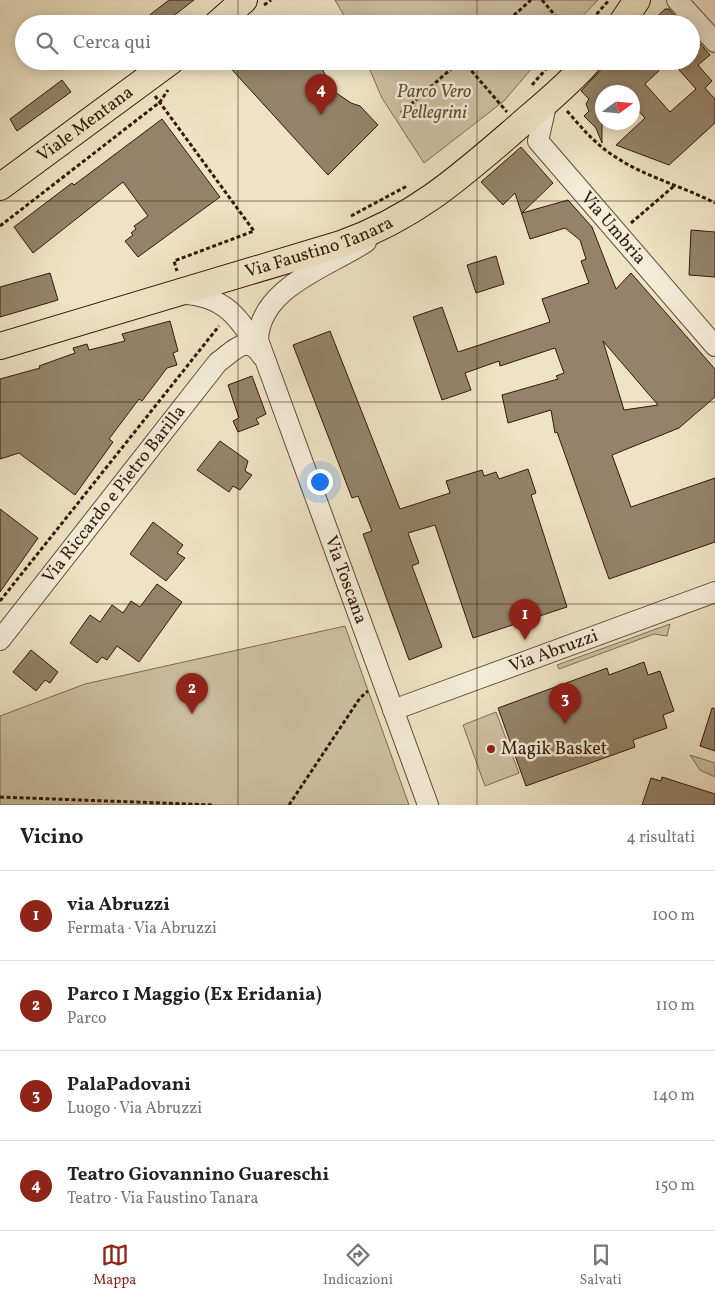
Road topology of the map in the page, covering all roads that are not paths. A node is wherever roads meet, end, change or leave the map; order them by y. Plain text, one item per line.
1 (244, 0) edge
2 (637, 0) edge
3 (677, 0) edge
4 (227, 15) edge
5 (627, 15) edge
6 (691, 15) edge
7 (700, 25) edge
8 (715, 42) edge
9 (578, 70) edge
10 (177, 72) edge
11 (543, 95) junction
12 (0, 188) edge
13 (402, 218) junction
14 (175, 293) junction
15 (266, 314) junction
16 (249, 334) junction
17 (0, 346) edge
18 (715, 346) edge
19 (232, 350) junction
20 (262, 356) junction
21 (715, 592) edge
22 (0, 640) edge
23 (393, 710) junction
24 (428, 805) edge

1 - 4 main road
2 - 5 main road
3 - 6 street
7 - 8 street
9 - 11 main road, Via Faustino Tanara
10 - 12 main road, Viale Mentana
11 - 13 main road, Via Faustino Tanara
11 - 18 street, Via Umbria
13 - 14 main road, Via Faustino Tanara
13 - 15 street, Via Toscana
14 - 16 street, Via Toscana
14 - 17 main road, Via Faustino Tanara
15 - 16 street, Via Riccardo e Pietro Barilla
15 - 20 street, Via Toscana
16 - 19 street, Via Riccardo e Pietro Barilla
16 - 20 street, Via Toscana
19 - 20 street
19 - 22 street, Via Riccardo e Pietro Barilla
20 - 23 street, Via Toscana
21 - 23 street, Via Abruzzi
23 - 24 street, Via Toscana

